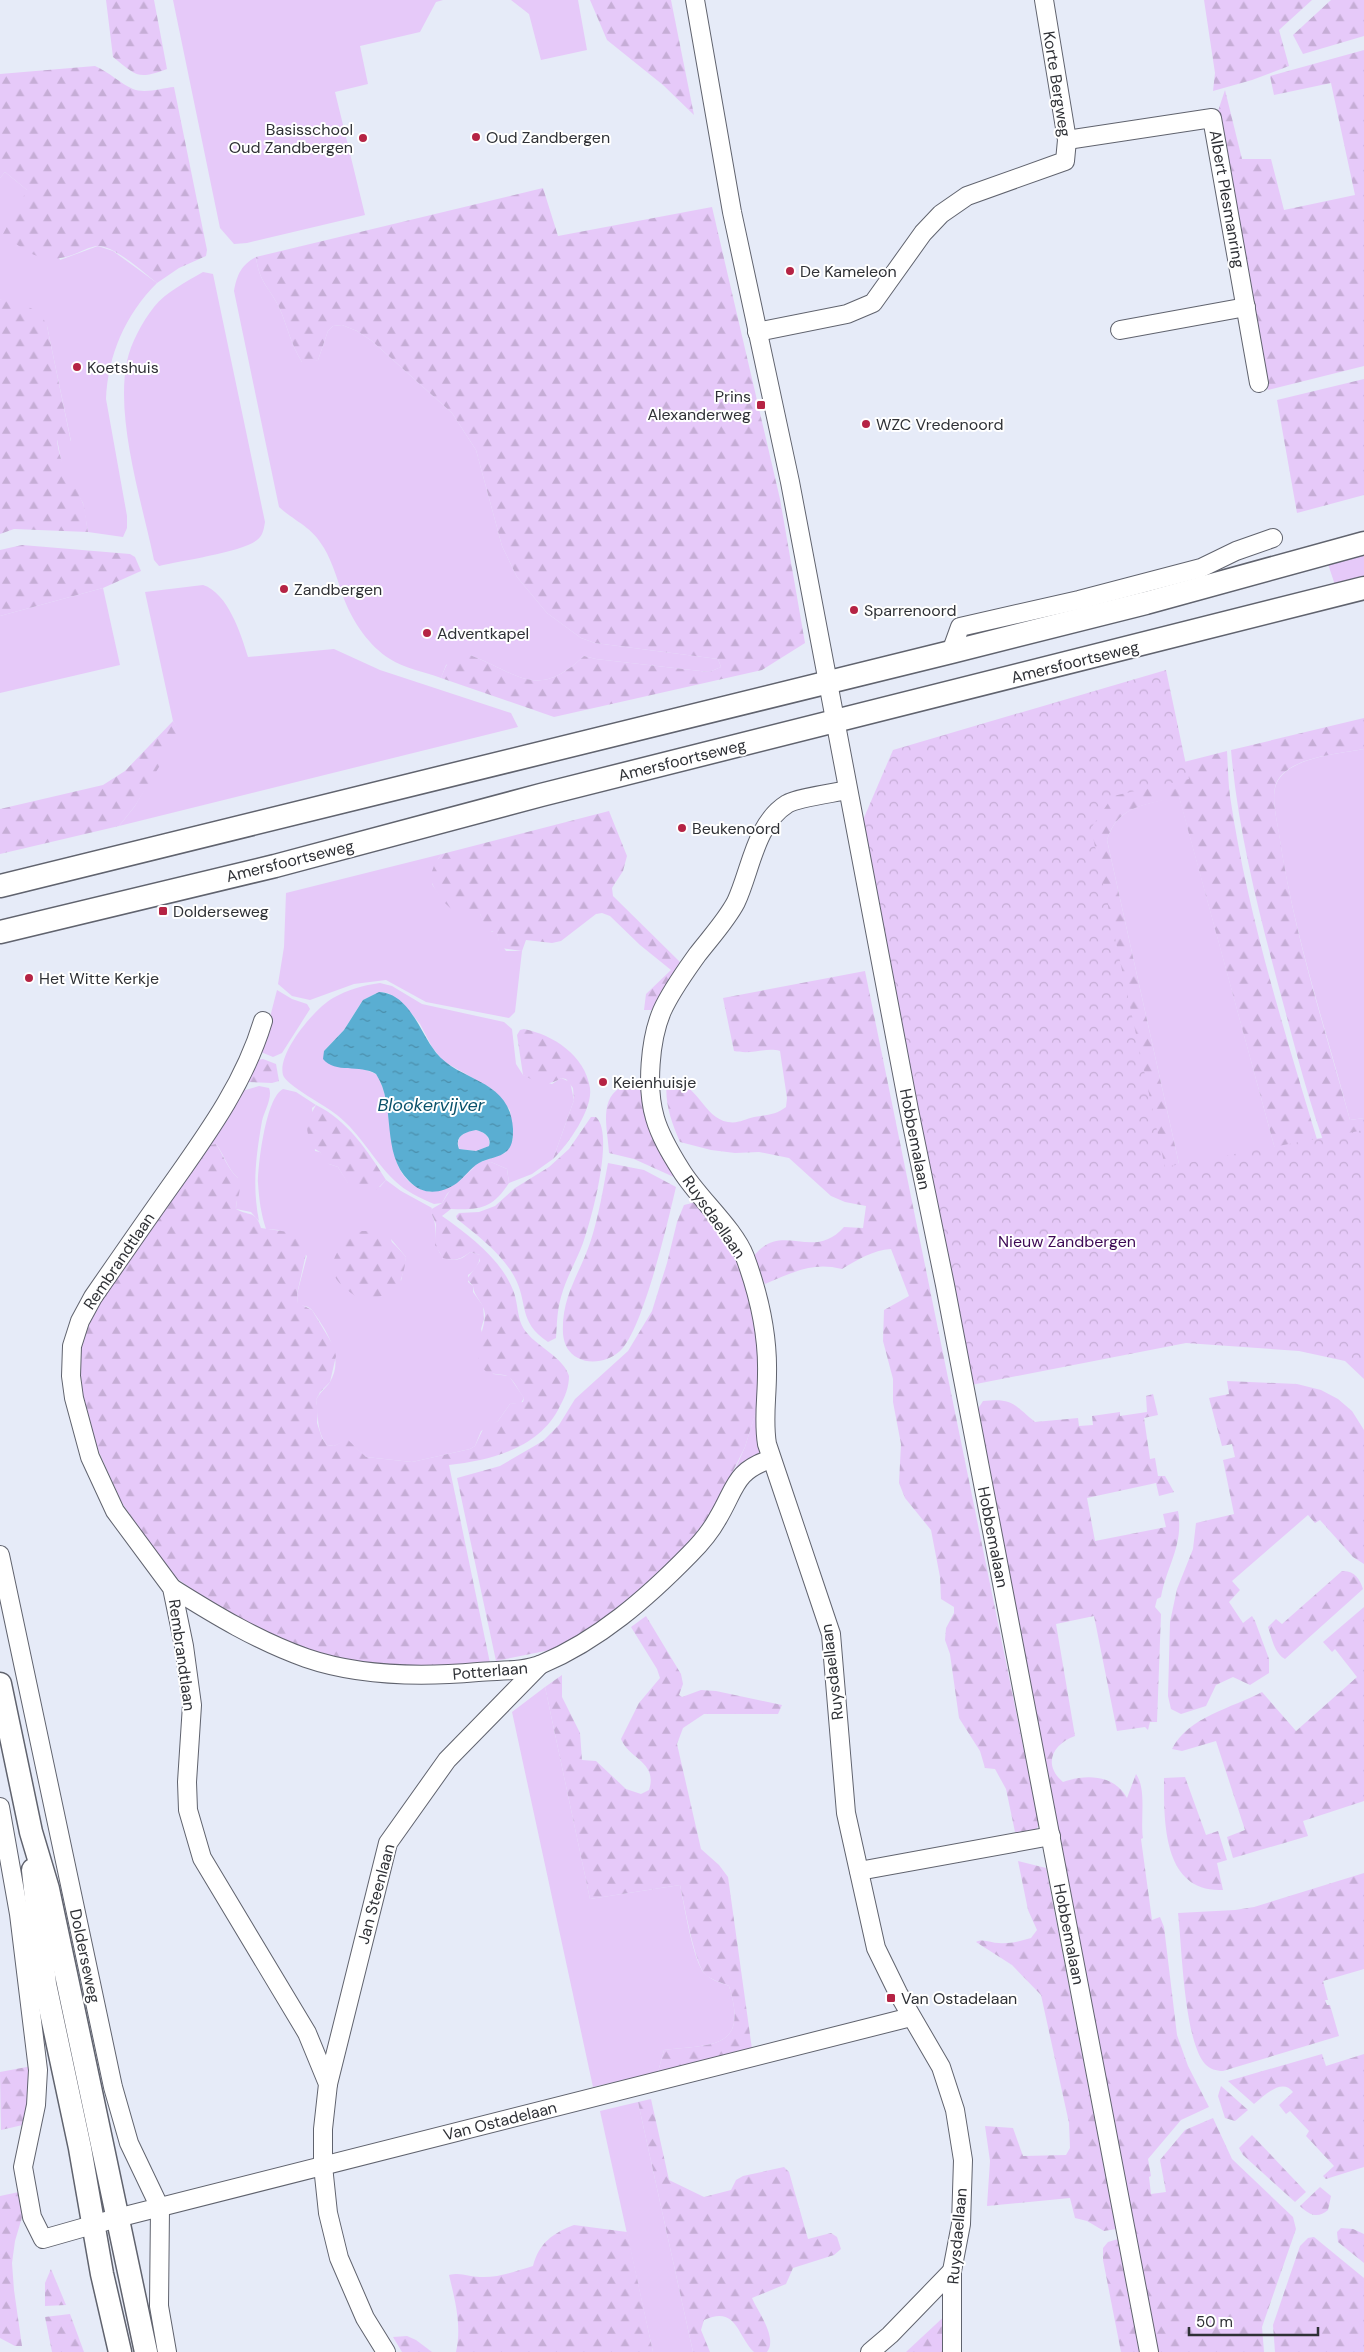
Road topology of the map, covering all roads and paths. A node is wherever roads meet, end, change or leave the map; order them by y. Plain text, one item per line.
1 (695, 0) edge
2 (1044, 0) edge
3 (1067, 140) junction
4 (1246, 307) junction
5 (1120, 330) dead end
6 (757, 332) junction
7 (1259, 383) dead end
8 (1273, 538) dead end
9 (1364, 543) edge
10 (1364, 588) edge
11 (951, 652) junction
12 (827, 683) junction
13 (834, 722) junction
14 (847, 790) junction
15 (0, 886) edge
16 (0, 932) edge
17 (263, 1021) dead end
18 (771, 1459) junction
19 (0, 1555) edge
20 (172, 1588) junction
21 (540, 1665) junction
22 (0, 1684) edge
23 (0, 1807) edge
24 (31, 1832) junction
25 (1051, 1836) junction
26 (859, 1871) junction
27 (911, 2017) junction
28 (328, 2084) junction
29 (323, 2166) junction
30 (160, 2208) junction
31 (117, 2218) junction
32 (94, 2224) junction
33 (952, 2271) junction
34 (120, 2352) edge
35 (146, 2352) edge
36 (167, 2352) edge
37 (386, 2352) edge
38 (870, 2352) edge
39 (952, 2352) edge
40 (1149, 2352) edge

1 - 6 street
2 - 3 street, Korte Bergweg
3 - 4 street, Albert Plesmanring
3 - 6 street, Korte Bergweg
4 - 5 street
4 - 7 street, Albert Plesmanring
6 - 12 street
8 - 11 street
9 - 11 main road
10 - 13 main road, Amersfoortseweg
11 - 12 main road
12 - 13 street, Hobbemalaan
12 - 15 main road
13 - 14 street, Hobbemalaan
13 - 16 main road, Amersfoortseweg
14 - 18 street, Ruysdaellaan
14 - 25 street, Hobbemalaan
17 - 20 street, Rembrandtlaan
18 - 21 street, Potterlaan
18 - 26 street, Ruysdaellaan
19 - 30 street, Dolderseweg
20 - 21 street, Potterlaan
20 - 28 street, Rembrandtlaan
21 - 28 street, Jan Steenlaan
22 - 24 main road, Dolderseweg
23 - 32 street
24 - 31 main road, Dolderseweg
24 - 32 main road, Dolderseweg
25 - 26 street
25 - 40 street, Hobbemalaan
26 - 27 street, Ruysdaellaan
27 - 29 street, Van Ostadelaan
27 - 33 street, Ruysdaellaan
28 - 29 street, Rembrandtlaan
29 - 30 street, Van Ostadelaan
29 - 37 street, Rembrandtlaan
30 - 31 street, Van Ostadelaan
30 - 36 street, Dolderseweg
31 - 32 street
31 - 35 main road, Dolderseweg
32 - 34 main road, Dolderseweg
33 - 38 street
33 - 39 street, Ruysdaellaan

